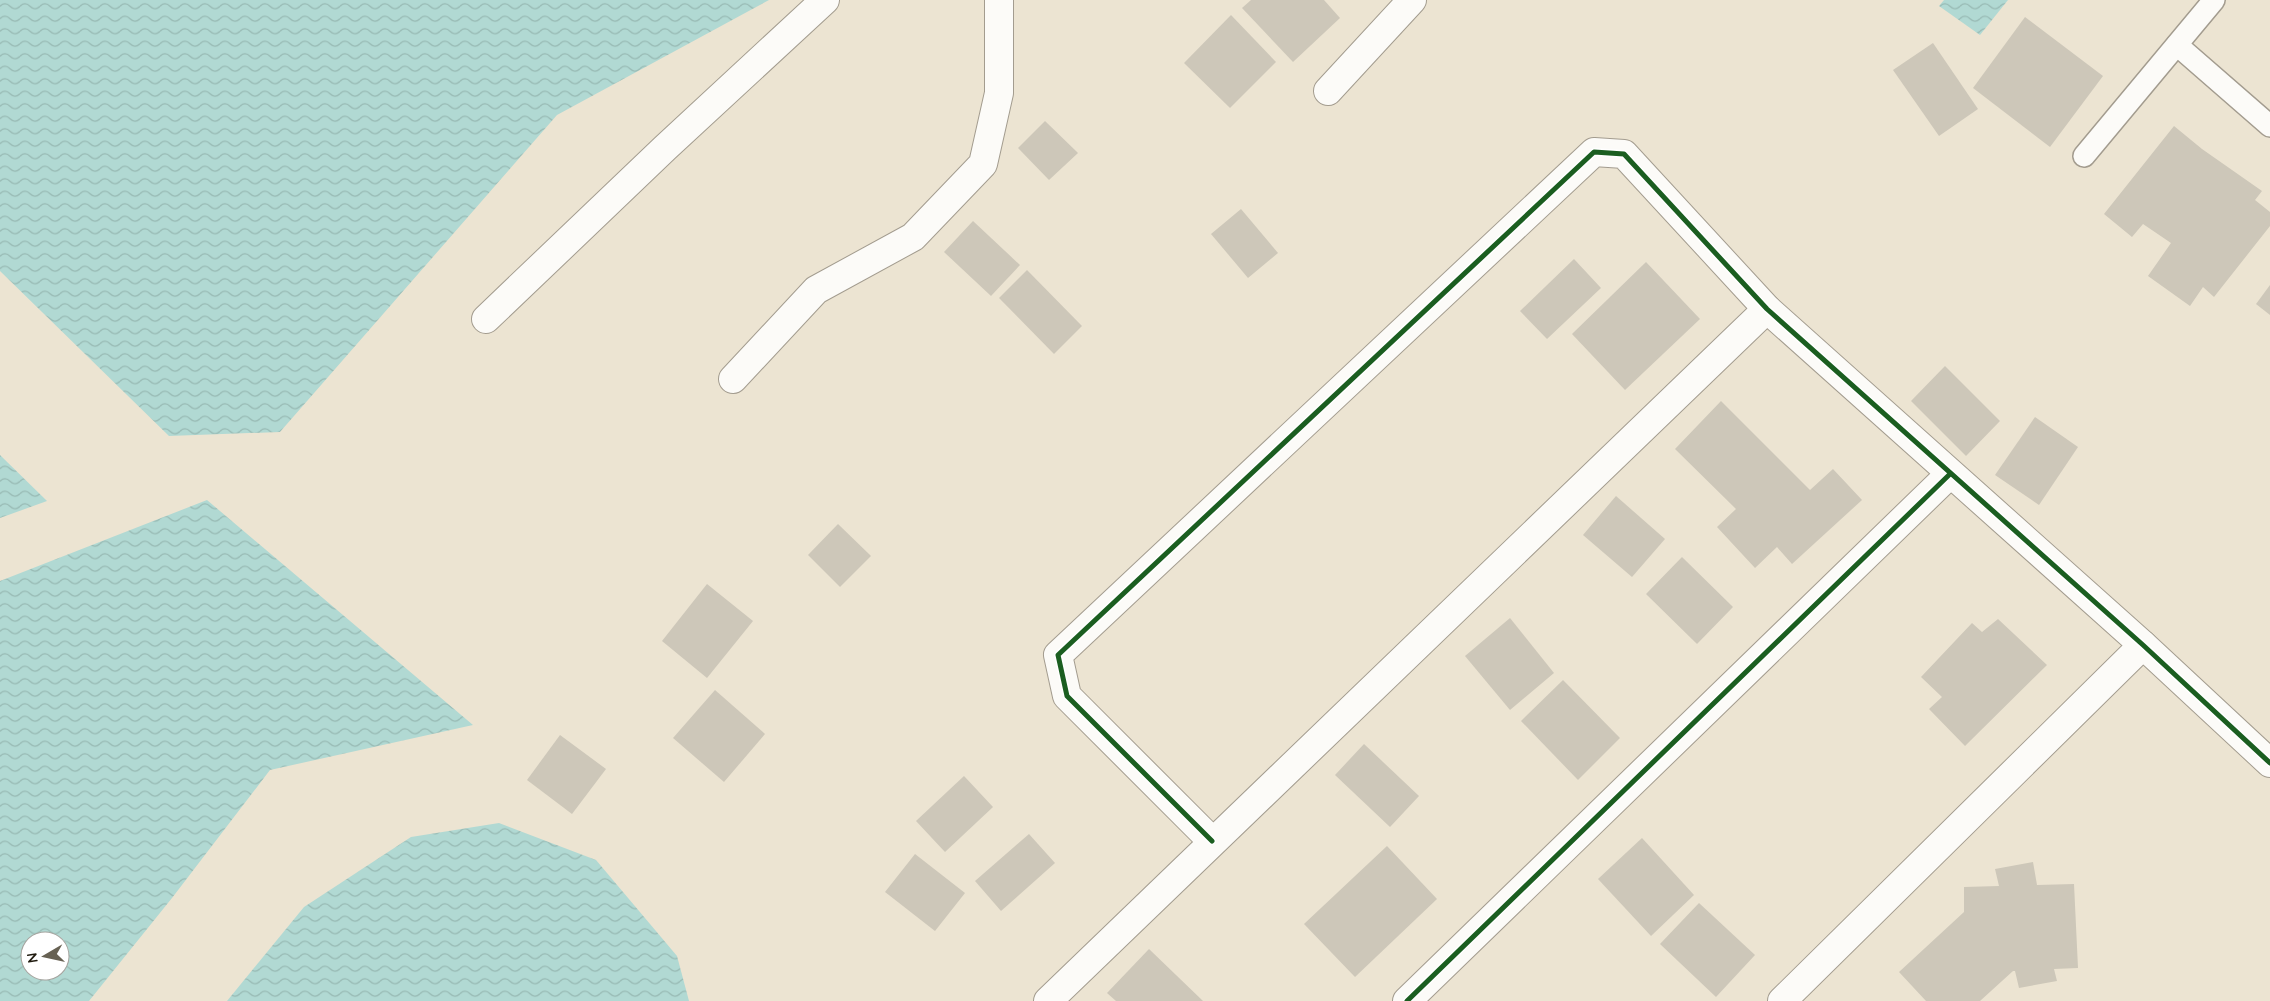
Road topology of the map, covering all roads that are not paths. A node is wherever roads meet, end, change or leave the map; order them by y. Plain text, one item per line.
1 (825, 0) edge
2 (999, 0) edge
3 (1412, 0) edge
4 (2214, 0) edge
5 (2176, 45) junction
6 (1328, 91) dead end
7 (2270, 126) edge
8 (2084, 156) dead end
9 (1766, 309) junction
10 (486, 319) dead end
11 (734, 379) dead end
12 (1950, 474) junction
13 (2143, 645) junction
14 (2270, 763) edge
15 (1212, 841) junction
16 (1048, 1001) edge
17 (1408, 1001) edge
18 (1782, 1001) edge

1 - 10 street
2 - 11 street
3 - 6 street
4 - 5 lane
5 - 7 lane
5 - 8 lane
9 - 12 street
9 - 15 street
9 - 15 street
12 - 13 street
12 - 17 street
13 - 14 street
13 - 18 street
15 - 16 street

